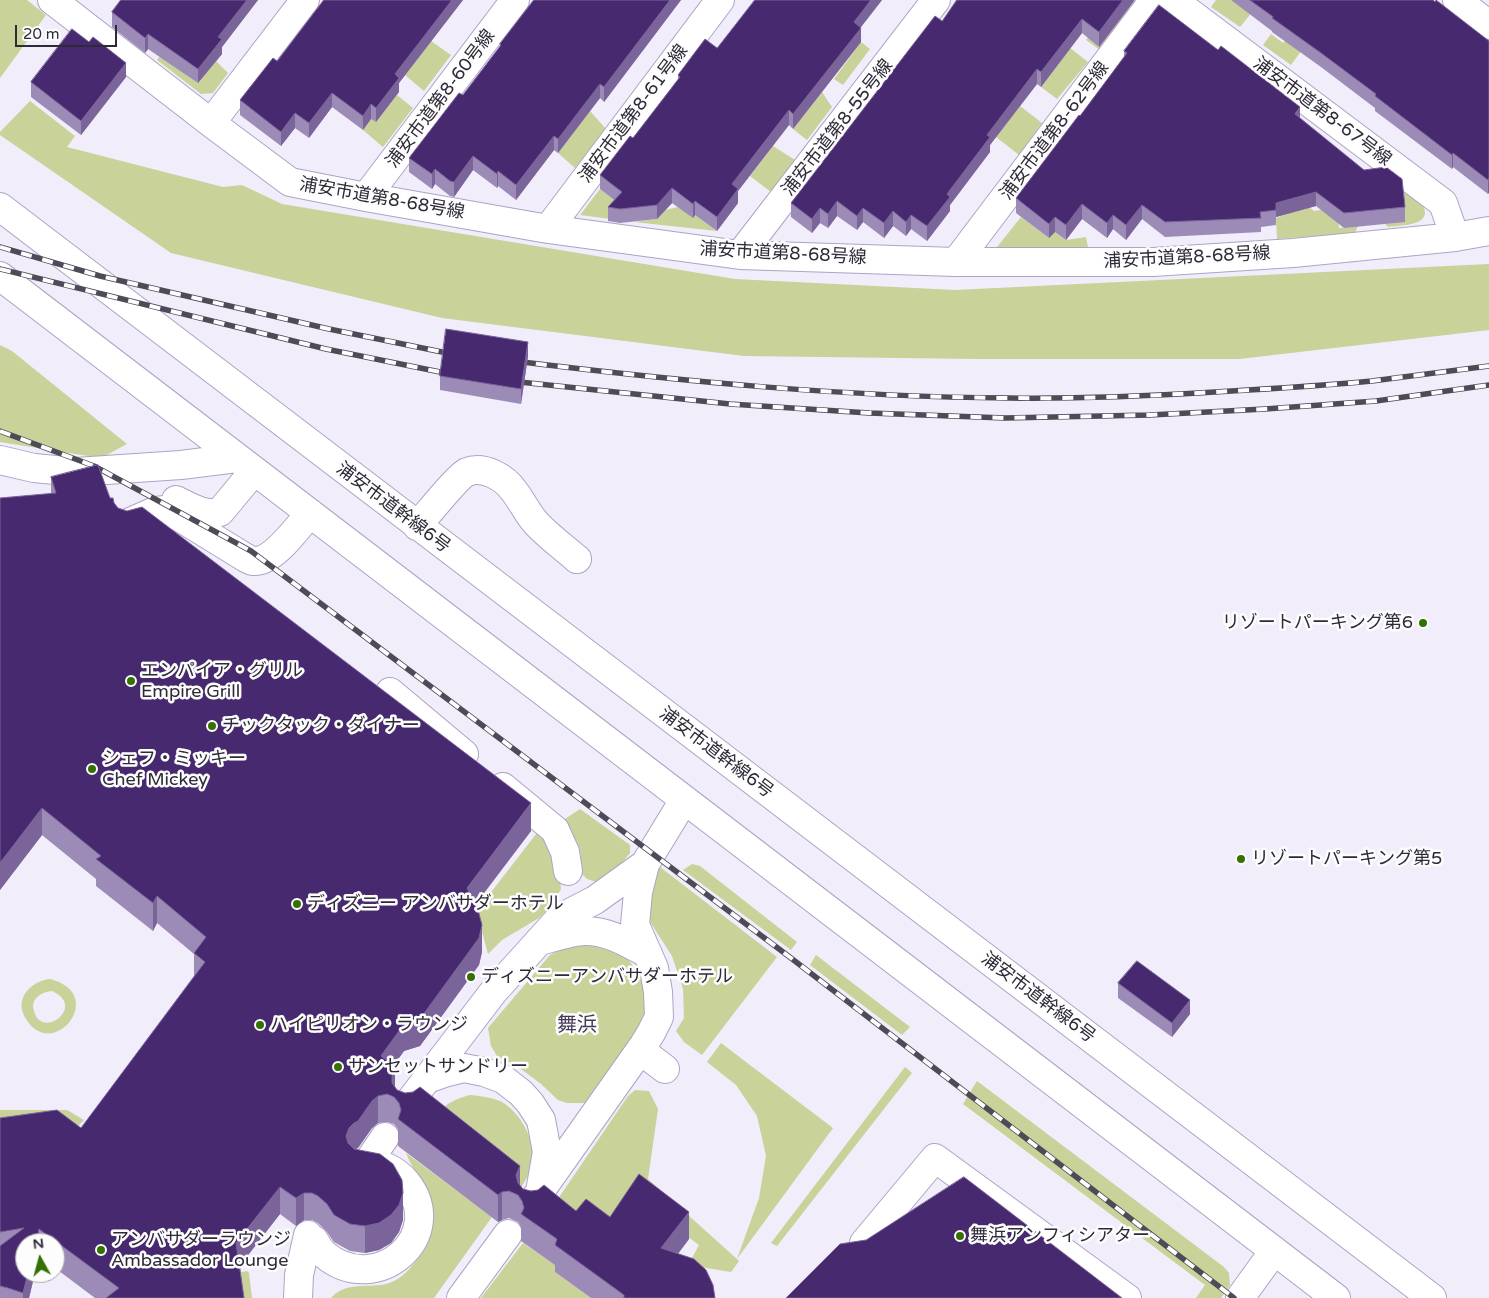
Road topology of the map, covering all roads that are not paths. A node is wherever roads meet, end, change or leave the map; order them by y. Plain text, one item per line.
1 (304, 0) edge
2 (516, 0) edge
3 (720, 0) edge
4 (936, 0) edge
5 (1154, 0) edge
6 (1173, 0) edge
7 (1457, 0) edge
8 (67, 4) edge
9 (1489, 24) edge
10 (211, 123) junction
11 (366, 197) junction
12 (0, 207) edge
13 (548, 229) junction
14 (1489, 231) edge
15 (1455, 237) junction
16 (740, 255) junction
17 (956, 262) junction
18 (0, 276) edge
19 (0, 460) edge
20 (246, 464) junction
21 (310, 513) junction
22 (417, 526) junction
23 (582, 551) dead end
24 (390, 692) dead end
25 (684, 800) junction
26 (646, 864) junction
27 (568, 871) junction
28 (595, 900) junction
29 (560, 918) junction
30 (539, 941) junction
31 (648, 954) junction
32 (640, 1050) junction
33 (665, 1069) dead end
34 (427, 1079) junction
35 (407, 1104) edge
36 (385, 1137) dead end
37 (508, 1234) dead end
38 (864, 1243) edge
39 (1274, 1251) junction
40 (298, 1298) edge
41 (460, 1298) edge
42 (1127, 1298) edge
43 (1240, 1298) edge
44 (1336, 1298) edge
45 (1432, 1298) edge

1 - 10 street
2 - 11 street, 浦安市道第8-60号線
3 - 13 street, 浦安市道第8-61号線
4 - 16 street, 浦安市道第8-55号線
5 - 17 street, 浦安市道第8-62号線
6 - 15 street, 浦安市道第8-67号線
7 - 9 street
8 - 10 street, 浦安市道第8-68号線
10 - 11 street, 浦安市道第8-68号線
11 - 13 street, 浦安市道第8-68号線
12 - 22 street, 浦安市道幹線6号
13 - 16 street, 浦安市道第8-68号線
14 - 15 street, 浦安市道第8-68号線
15 - 17 street, 浦安市道第8-68号線
16 - 17 street, 浦安市道第8-68号線
18 - 20 street
19 - 20 street
20 - 21 street
20 - 21 street
21 - 25 street
22 - 23 street
22 - 45 street, 浦安市道幹線6号
24 - 27 street
25 - 26 street
25 - 39 street
26 - 28 street
26 - 31 street
27 - 28 street
27 - 29 street
28 - 29 street
29 - 30 street
30 - 31 street
30 - 34 street
31 - 32 street
32 - 33 street
32 - 34 street
34 - 35 street
36 - 40 street
37 - 41 street
38 - 42 street
39 - 43 street
39 - 44 street

